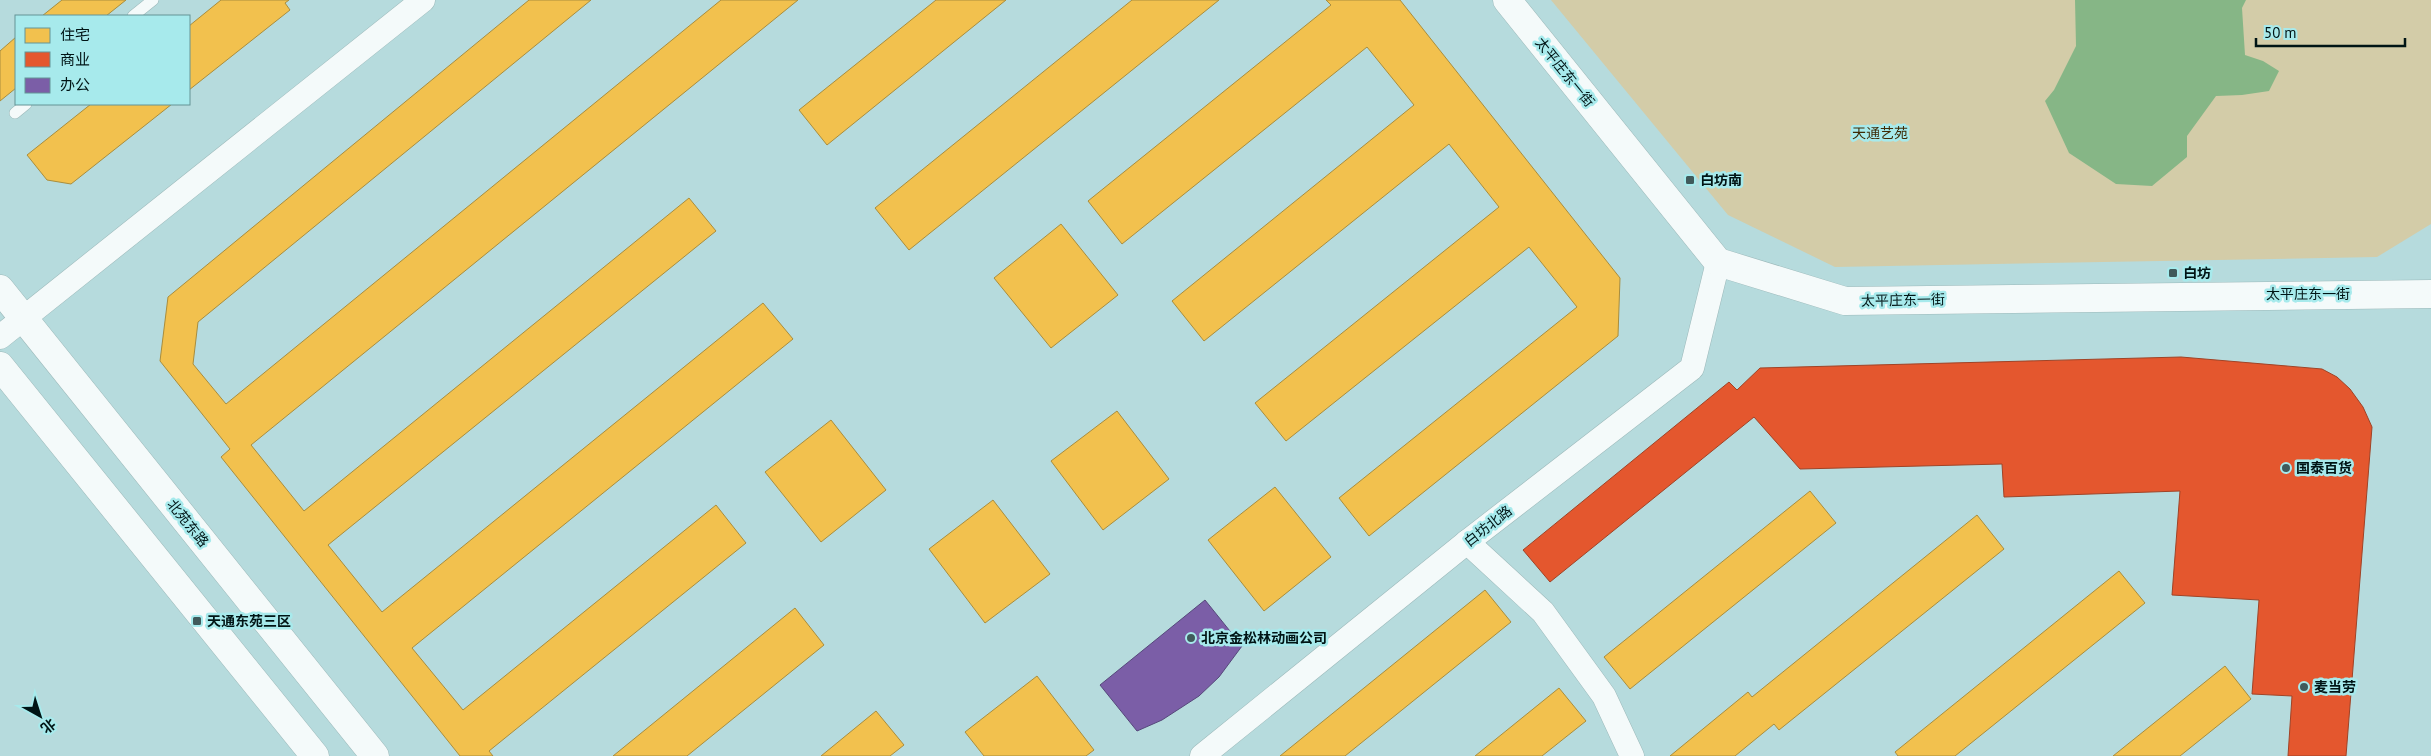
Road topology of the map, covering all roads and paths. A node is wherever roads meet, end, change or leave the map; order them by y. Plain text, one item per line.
1 (153, 0) edge
2 (422, 0) edge
3 (1507, 0) edge
4 (134, 15) edge
5 (25, 105) edge
6 (15, 113) dead end
7 (1718, 262) junction
8 (0, 289) edge
9 (2431, 294) edge
10 (23, 318) junction
11 (0, 337) edge
12 (0, 366) edge
13 (1467, 542) junction
14 (315, 756) edge
15 (376, 756) edge
16 (1202, 756) edge
17 (1632, 756) edge

1 - 4 lane
2 - 10 street
3 - 7 main road, 太平庄东一街
5 - 6 lane
7 - 9 main road, 太平庄东一街
7 - 13 street, 白坊北路
8 - 10 main road, 北苑东路
10 - 11 street
10 - 15 main road, 北苑东路
12 - 14 main road
13 - 16 street, 白坊北路
13 - 17 street

